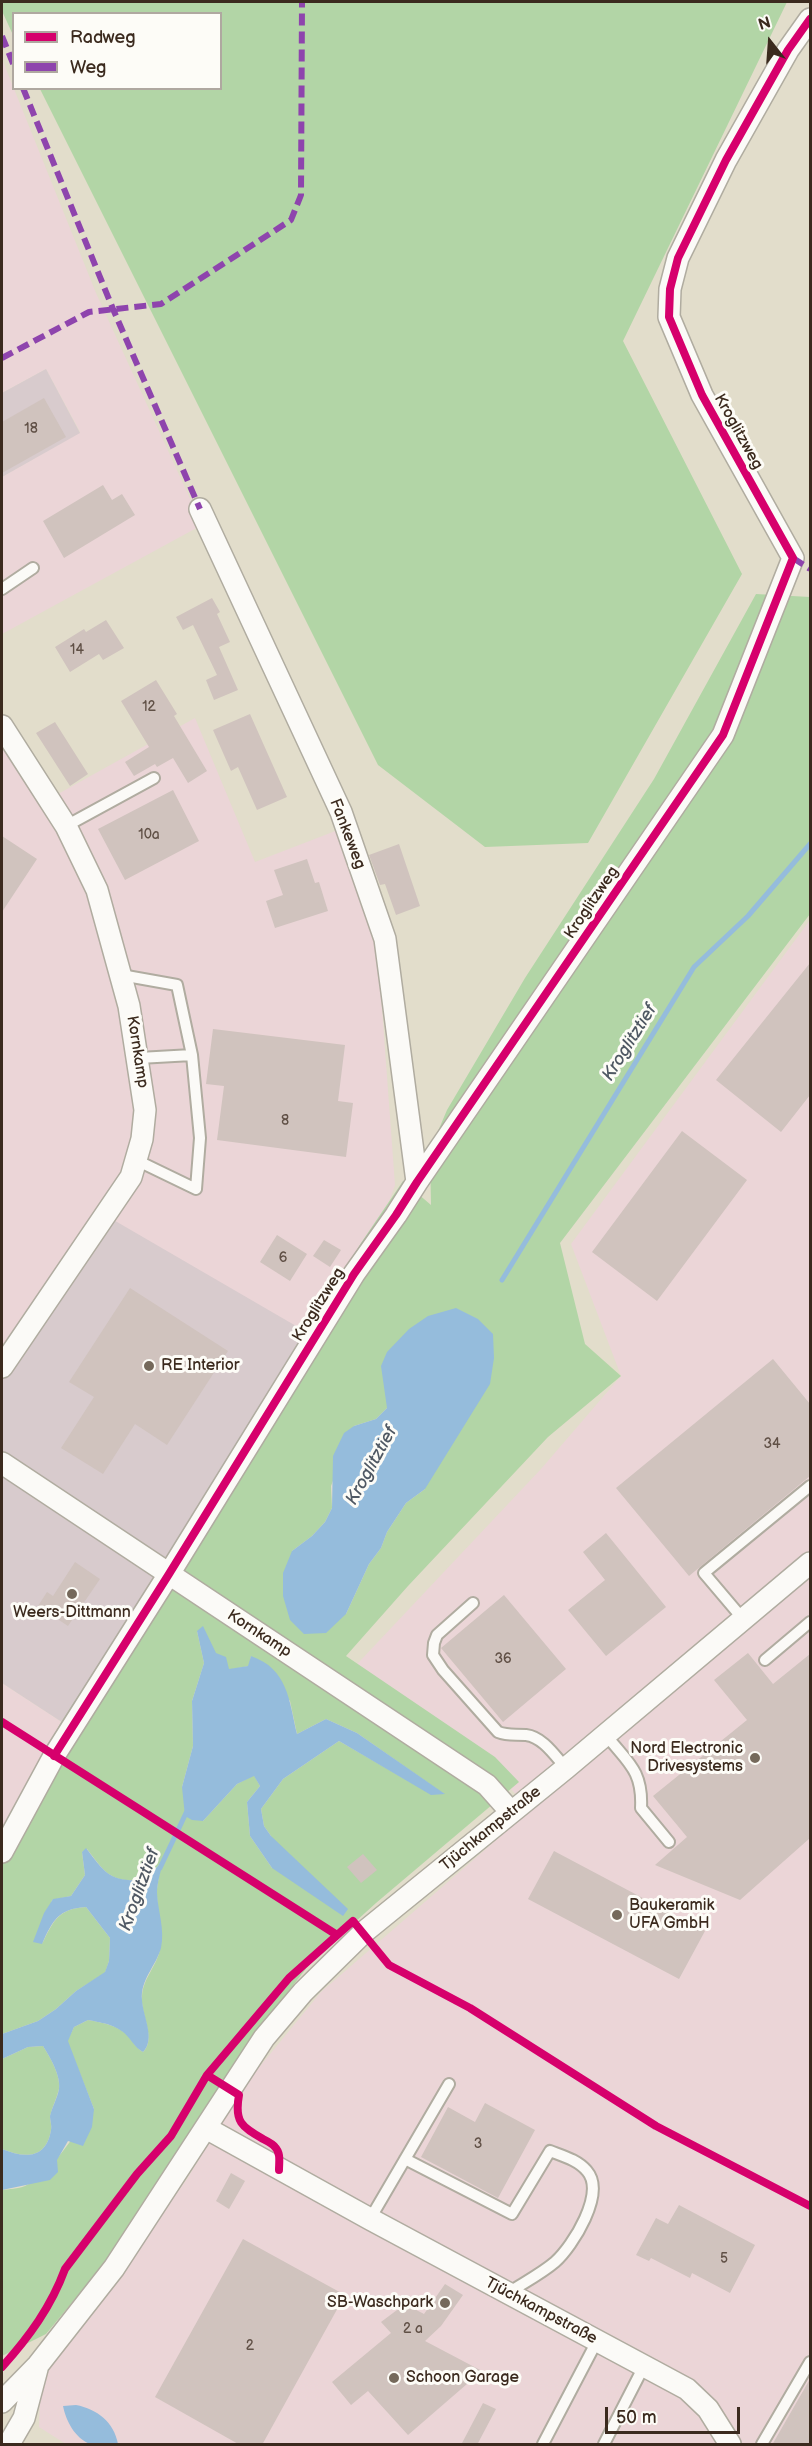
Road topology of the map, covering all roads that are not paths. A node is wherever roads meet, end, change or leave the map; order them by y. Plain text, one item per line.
1 (810, 19) edge
2 (200, 509) dead end
3 (33, 568) dead end
4 (2, 590) edge
5 (2, 726) edge
6 (154, 778) dead end
7 (66, 826) junction
8 (121, 975) junction
9 (192, 1055) junction
10 (139, 1058) junction
11 (136, 1160) junction
12 (417, 1182) junction
13 (2, 1367) edge
14 (2, 1463) edge
15 (810, 1486) edge
16 (810, 1563) edge
17 (169, 1574) junction
18 (473, 1603) dead end
19 (743, 1620) junction
20 (810, 1622) edge
21 (765, 1660) dead end
22 (606, 1735) junction
23 (566, 1768) junction
24 (511, 1812) junction
25 (669, 1842) dead end
26 (2, 1852) edge
27 (449, 2084) dead end
28 (206, 2128) junction
29 (405, 2159) junction
30 (370, 2219) junction
31 (508, 2293) junction
32 (597, 2341) junction
33 (810, 2362) edge
34 (38, 2365) junction
35 (644, 2366) junction
36 (2, 2402) edge
37 (9, 2445) edge
38 (543, 2445) edge
39 (604, 2445) edge
40 (730, 2445) edge
41 (762, 2445) edge

1 - 12 street, Kroglitzweg
2 - 12 street, Fankeweg
3 - 4 lane
5 - 7 street, Kornkamp
6 - 7 lane
7 - 8 street, Kornkamp
8 - 9 lane
8 - 10 street, Kornkamp
9 - 10 lane
9 - 11 lane
10 - 11 street, Kornkamp
11 - 13 street, Kornkamp
12 - 17 street, Kroglitzweg
14 - 17 street, Kornkamp
15 - 19 lane
16 - 19 street, Tjüchkampstraße
17 - 24 street, Kornkamp
17 - 26 street, Kroglitzweg
18 - 23 lane
19 - 22 street, Tjüchkampstraße
20 - 21 lane
22 - 23 street, Tjüchkampstraße
22 - 25 lane
23 - 24 street, Tjüchkampstraße
24 - 28 street, Tjüchkampstraße
27 - 29 lane
28 - 30 street, Tjüchkampstraße
28 - 34 street, Tjüchkampstraße
29 - 30 lane
29 - 31 lane
30 - 31 street, Tjüchkampstraße
31 - 32 street, Tjüchkampstraße
32 - 35 street, Tjüchkampstraße
32 - 38 lane
33 - 41 lane
34 - 36 street, Tjüchkampstraße
34 - 37 street, Tjüchkampstraße
35 - 39 lane
35 - 40 street, Tjüchkampstraße

